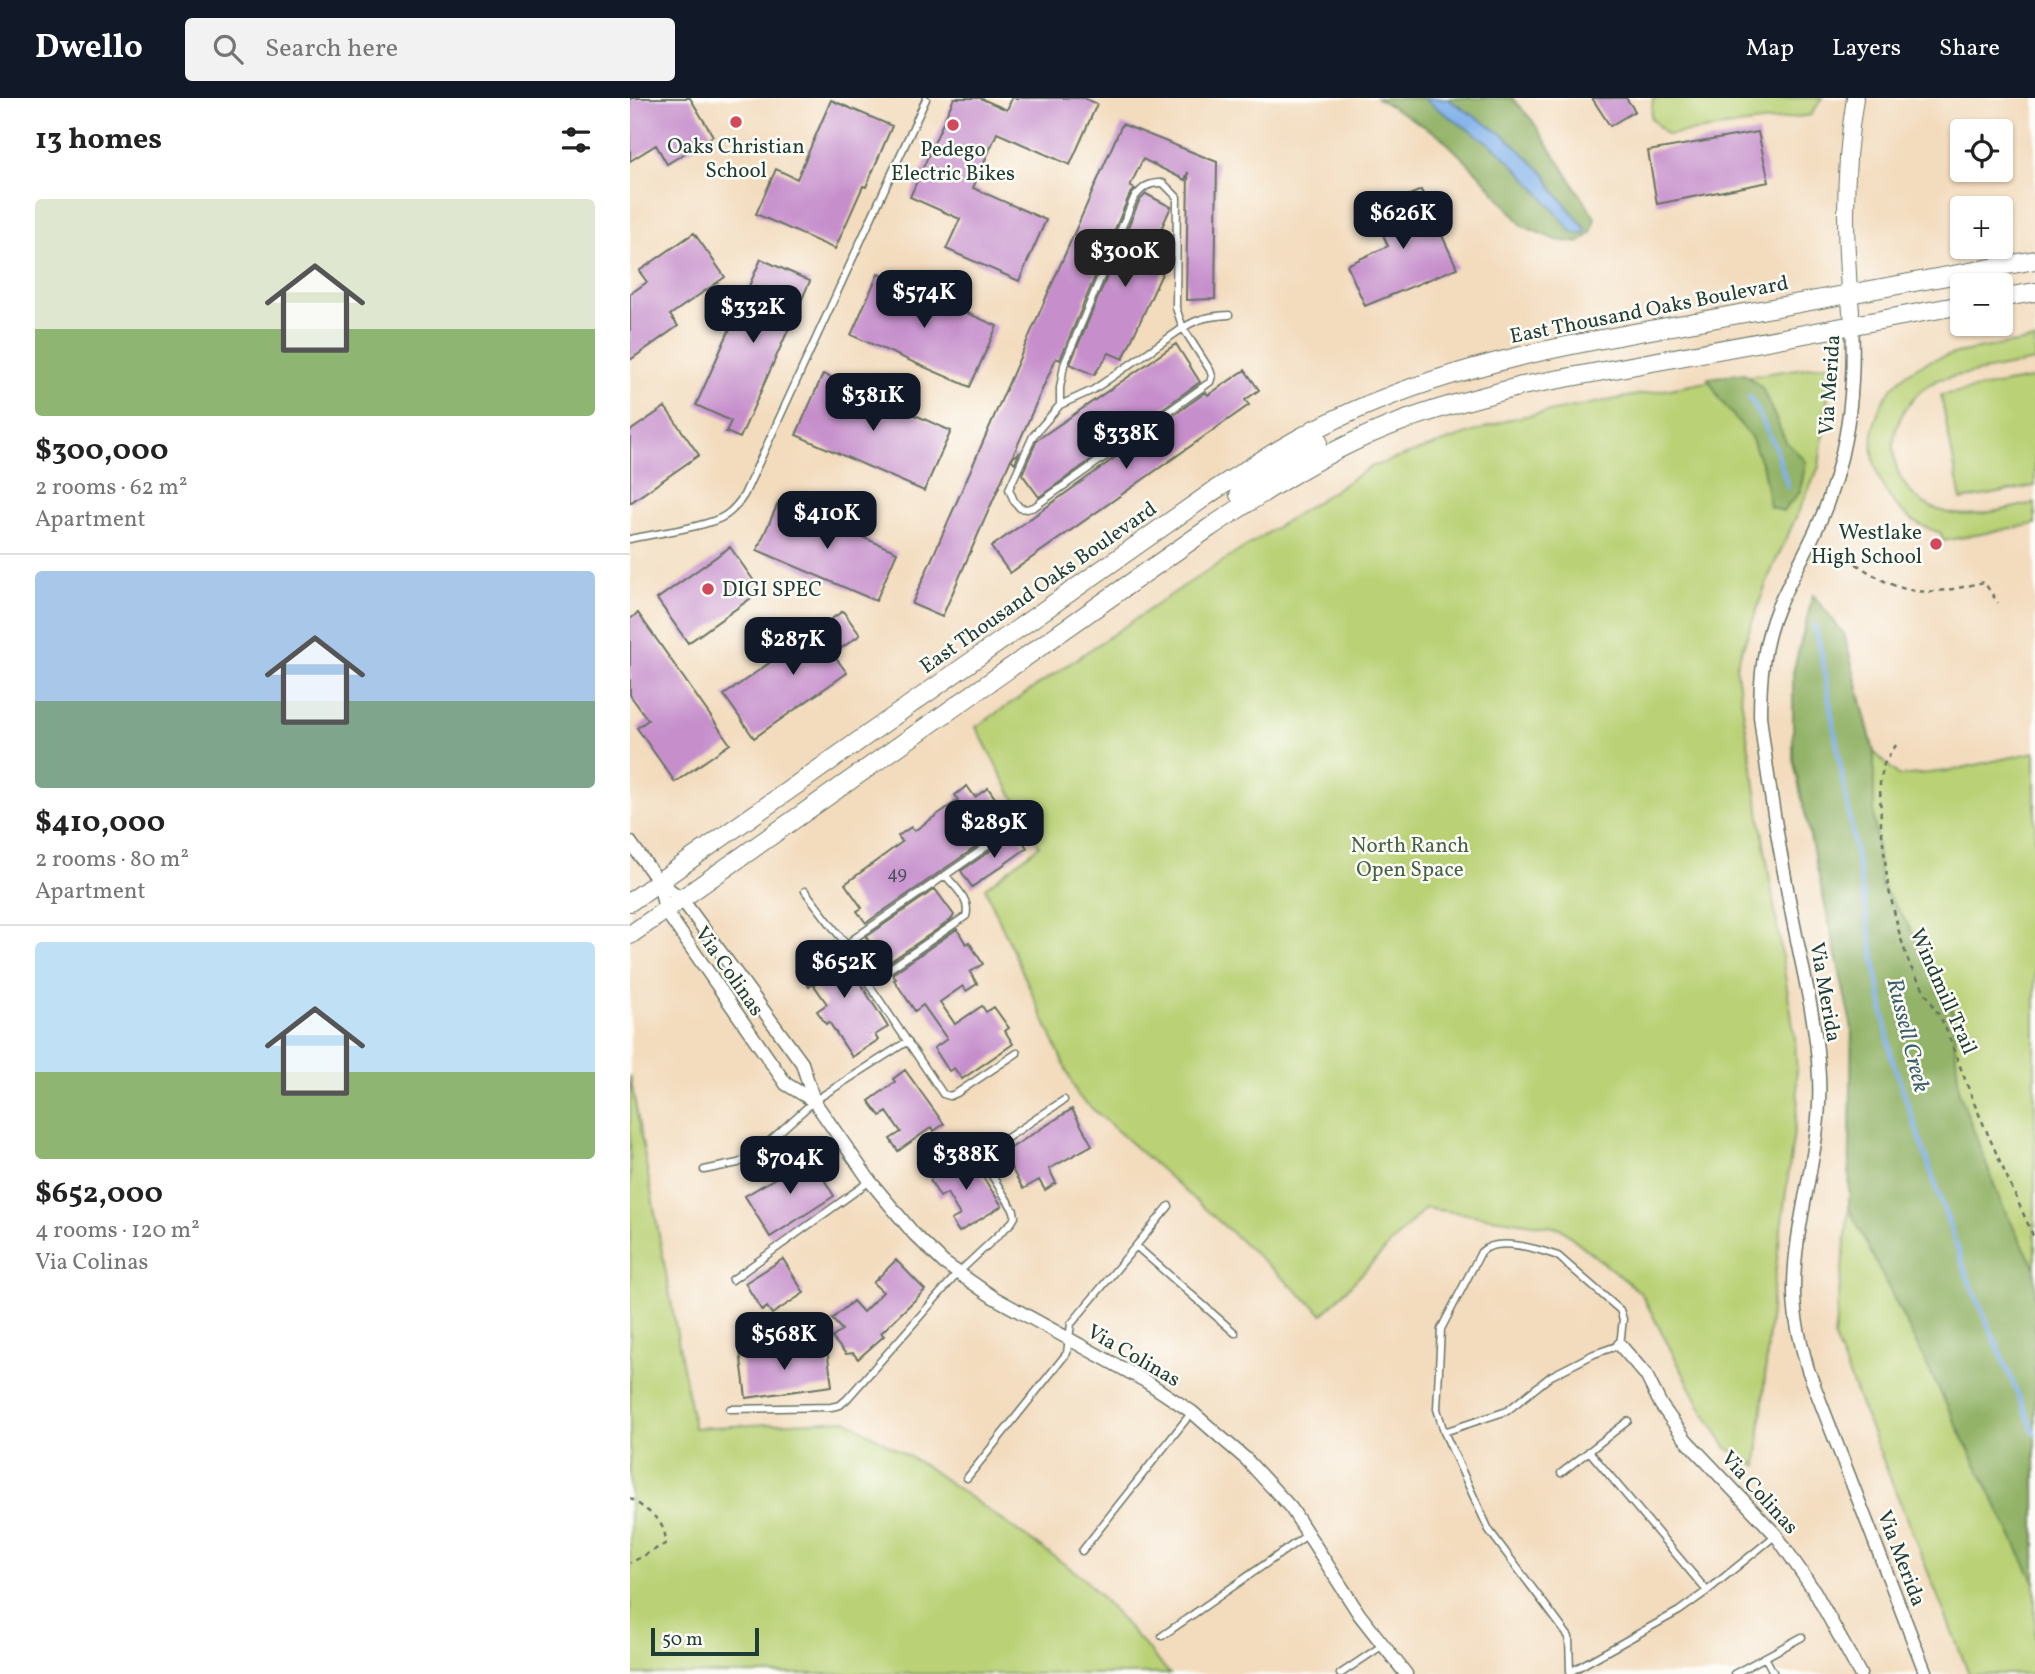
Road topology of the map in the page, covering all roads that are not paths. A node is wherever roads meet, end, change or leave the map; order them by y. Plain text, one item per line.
1 (1855, 98) edge
2 (926, 99) edge
3 (2035, 260) edge
4 (2035, 292) edge
5 (2013, 296) edge
6 (1950, 306) edge
7 (1851, 310) junction
8 (1229, 315) dead end
9 (1183, 328) junction
10 (1060, 405) junction
11 (1314, 429) junction
12 (1209, 528) junction
13 (630, 539) edge
14 (1012, 829) dead end
15 (630, 842) edge
16 (946, 876) junction
17 (659, 882) junction
18 (805, 891) dead end
19 (681, 898) junction
20 (630, 902) edge
21 (665, 910) junction
22 (630, 935) edge
23 (848, 947) junction
24 (869, 983) junction
25 (908, 1041) junction
26 (1017, 1053) dead end
27 (1064, 1100) dead end
28 (814, 1101) junction
29 (704, 1170) dead end
30 (870, 1181) junction
31 (1169, 1206) dead end
32 (1136, 1246) junction
33 (958, 1273) junction
34 (732, 1280) dead end
35 (1235, 1333) dead end
36 (1068, 1339) junction
37 (1620, 1345) junction
38 (730, 1409) dead end
39 (1192, 1412) junction
40 (1628, 1421) dead end
41 (1444, 1432) junction
42 (1589, 1451) junction
43 (1562, 1473) dead end
44 (967, 1478) dead end
45 (1309, 1533) junction
46 (1776, 1535) junction
47 (1082, 1551) dead end
48 (1707, 1591) junction
49 (1162, 1636) dead end
50 (1802, 1637) dead end
51 (1383, 1645) junction
52 (1765, 1657) junction
53 (1340, 1674) edge
54 (1406, 1674) edge
55 (1734, 1674) edge
56 (1774, 1674) edge
57 (1860, 1674) edge
58 (1926, 1674) edge

1 - 7 street
2 - 13 lane
3 - 7 main road, East Thousand Oaks Boulevard
4 - 5 main road
6 - 7 main road, East Thousand Oaks Boulevard
7 - 11 main road, East Thousand Oaks Boulevard
7 - 12 main road, East Thousand Oaks Boulevard
7 - 58 street, Via Merida
8 - 9 lane
9 - 10 lane
9 - 10 lane
9 - 10 lane
11 - 12 main road
11 - 17 main road, East Thousand Oaks Boulevard
12 - 19 main road, East Thousand Oaks Boulevard
14 - 16 lane
15 - 17 street, Via Colinas
16 - 23 lane
16 - 24 lane
17 - 19 street, Via Colinas
17 - 20 main road, East Thousand Oaks Boulevard
17 - 21 street, Via Colinas
18 - 23 lane
19 - 21 main road, East Thousand Oaks Boulevard
19 - 28 street, Via Colinas
21 - 22 main road, East Thousand Oaks Boulevard
21 - 28 street, Via Colinas
23 - 24 lane
24 - 25 lane
25 - 26 lane
25 - 28 lane
27 - 33 lane
28 - 29 lane
28 - 30 street, Via Colinas
30 - 33 street, Via Colinas
30 - 34 lane
31 - 32 lane
32 - 35 lane
32 - 36 lane
33 - 36 street, Via Colinas
33 - 38 lane
36 - 39 street, Via Colinas
36 - 44 lane
37 - 41 lane
37 - 41 lane
37 - 46 street, Via Colinas
39 - 45 street, Via Colinas
39 - 47 lane
40 - 42 lane
41 - 48 lane
42 - 43 lane
42 - 48 lane
45 - 49 lane
45 - 51 street, Via Colinas
46 - 48 lane
46 - 57 street, Via Colinas
50 - 52 lane
51 - 53 lane
51 - 54 street, Via Colinas
52 - 55 lane
52 - 56 lane

